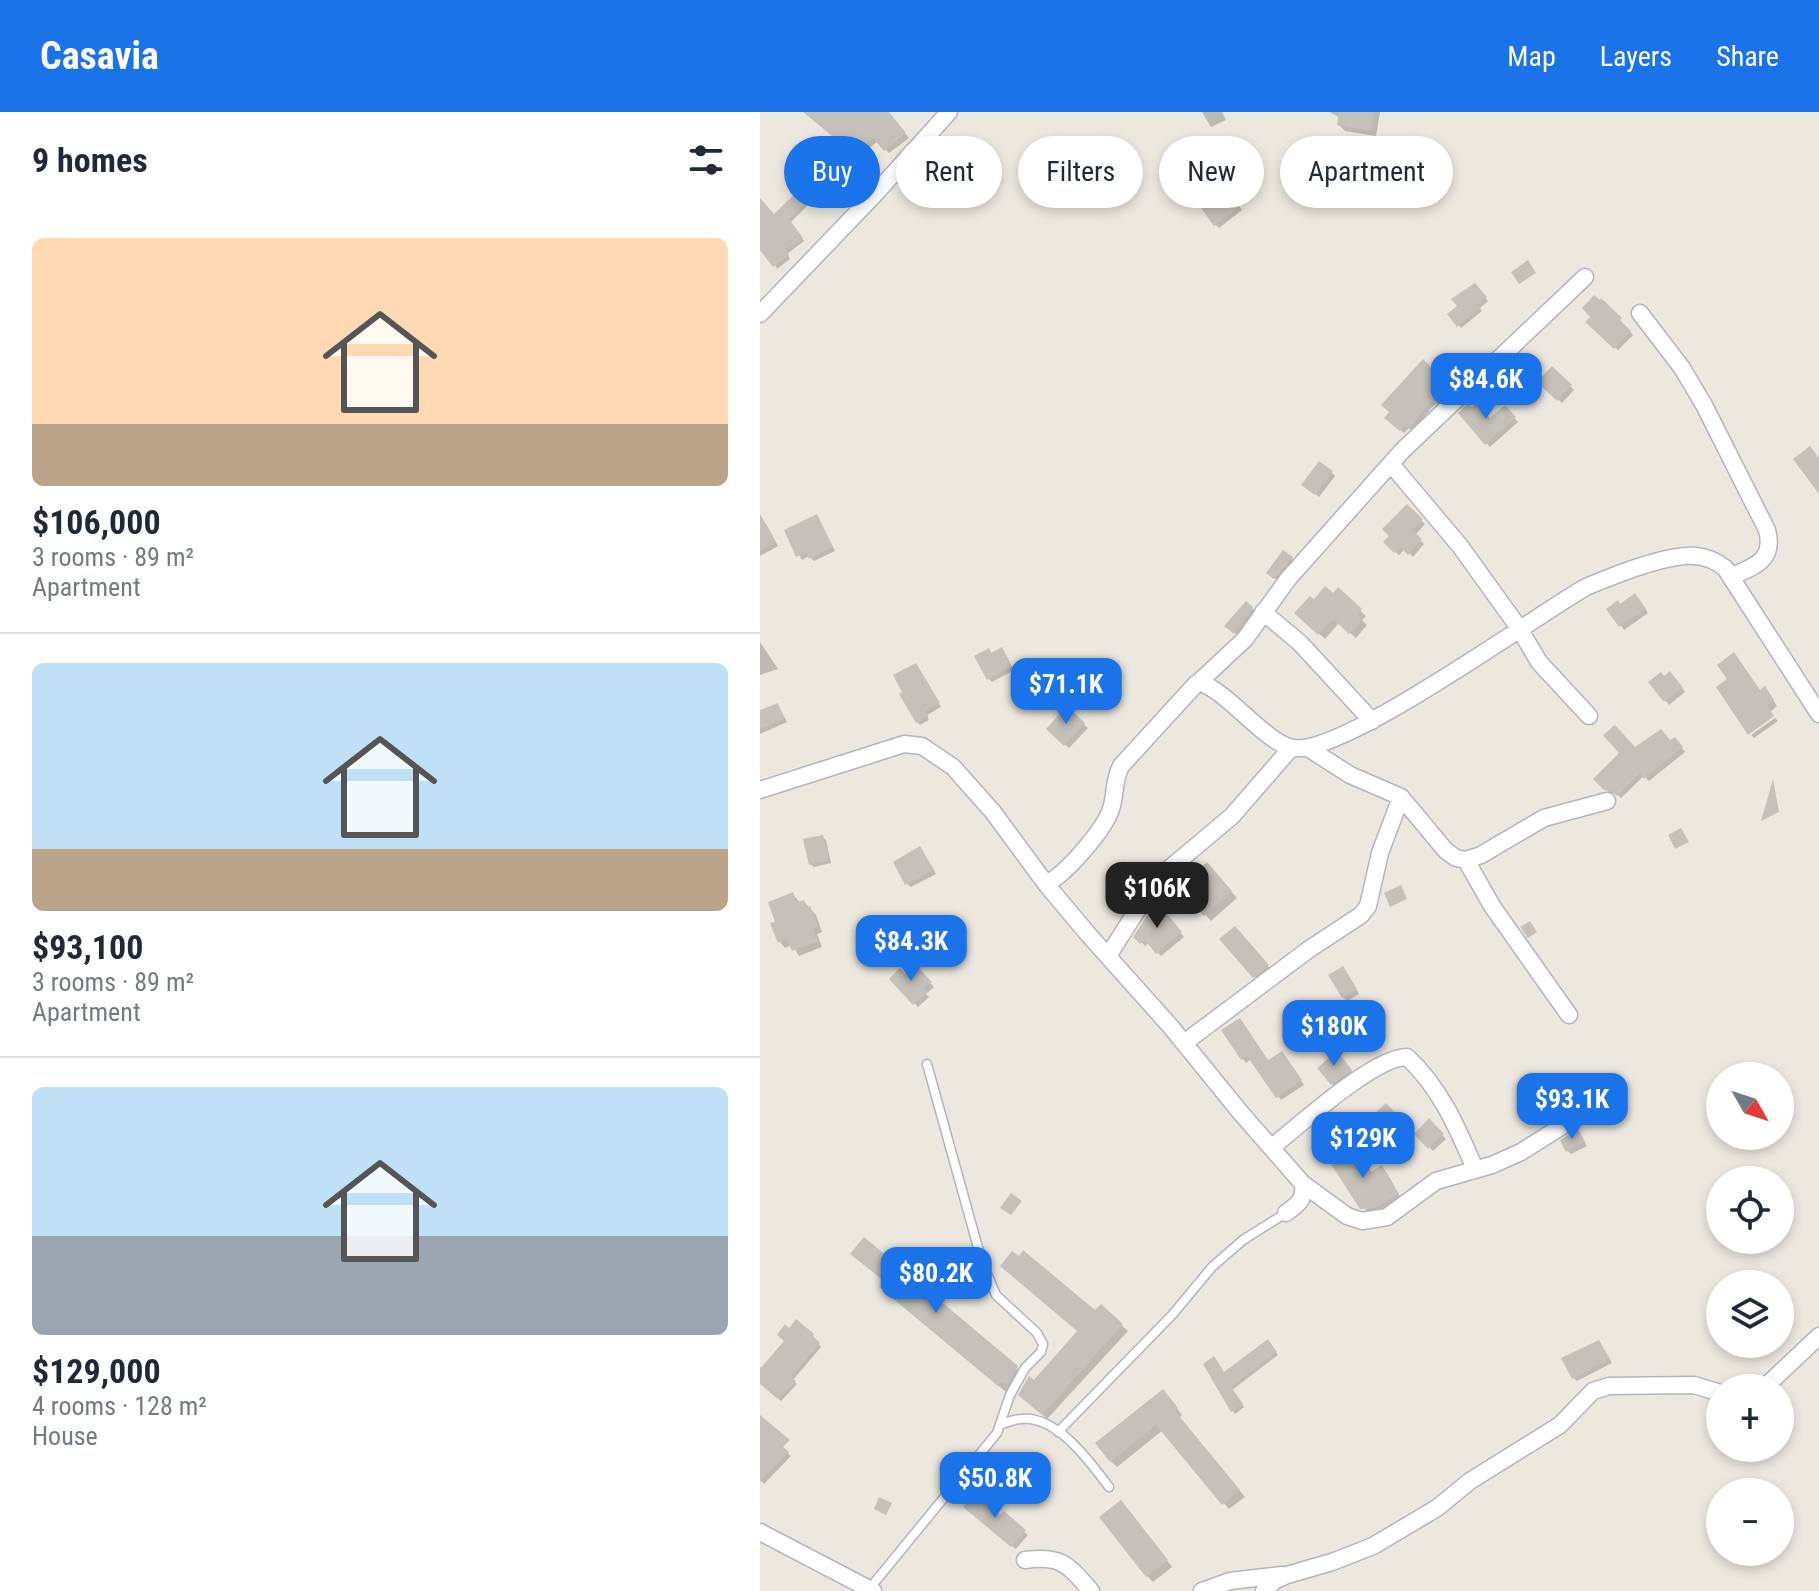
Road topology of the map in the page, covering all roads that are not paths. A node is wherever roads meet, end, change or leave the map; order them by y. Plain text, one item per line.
1 (949, 112) edge
2 (1585, 277) dead end
3 (1640, 313) dead end
4 (760, 314) edge
5 (1391, 464) junction
6 (1732, 576) junction
7 (1263, 612) junction
8 (1519, 628) junction
9 (1199, 682) junction
10 (1819, 714) edge
11 (1589, 716) dead end
12 (1372, 721) junction
13 (1300, 748) junction
14 (760, 790) edge
15 (1401, 797) junction
16 (1607, 801) dead end
17 (1466, 860) junction
18 (1046, 884) junction
19 (1108, 956) junction
20 (1569, 1015) dead end
21 (1184, 1043) junction
22 (927, 1064) dead end
23 (1597, 1104) dead end
24 (1272, 1147) junction
25 (1475, 1169) junction
26 (1303, 1184) junction
27 (1286, 1213) joint
28 (1819, 1336) edge
29 (1779, 1374) edge
30 (1706, 1389) edge
31 (1002, 1424) junction
32 (1058, 1432) junction
33 (1109, 1487) dead end
34 (760, 1532) edge
35 (1025, 1560) dead end
36 (1287, 1575) junction
37 (872, 1590) edge
38 (1091, 1591) edge
39 (1202, 1591) edge
40 (1264, 1591) edge

1 - 4 street
2 - 5 street
3 - 6 street
5 - 7 street
5 - 8 street
6 - 8 street
6 - 10 street
7 - 9 street
7 - 12 street
8 - 11 street
8 - 12 street
9 - 13 street
9 - 18 street
12 - 13 street
13 - 15 street
13 - 19 street
14 - 18 street
15 - 17 street
15 - 21 street
16 - 17 street
17 - 20 street
18 - 19 street
19 - 21 street
21 - 24 street
22 - 31 lane
23 - 25 street
24 - 25 street
24 - 26 street
25 - 26 street
26 - 27 street
27 - 32 lane
28 - 29 street
30 - 36 street
31 - 32 lane
31 - 37 lane
32 - 33 lane
34 - 37 street
35 - 38 street
36 - 39 street
36 - 40 street

